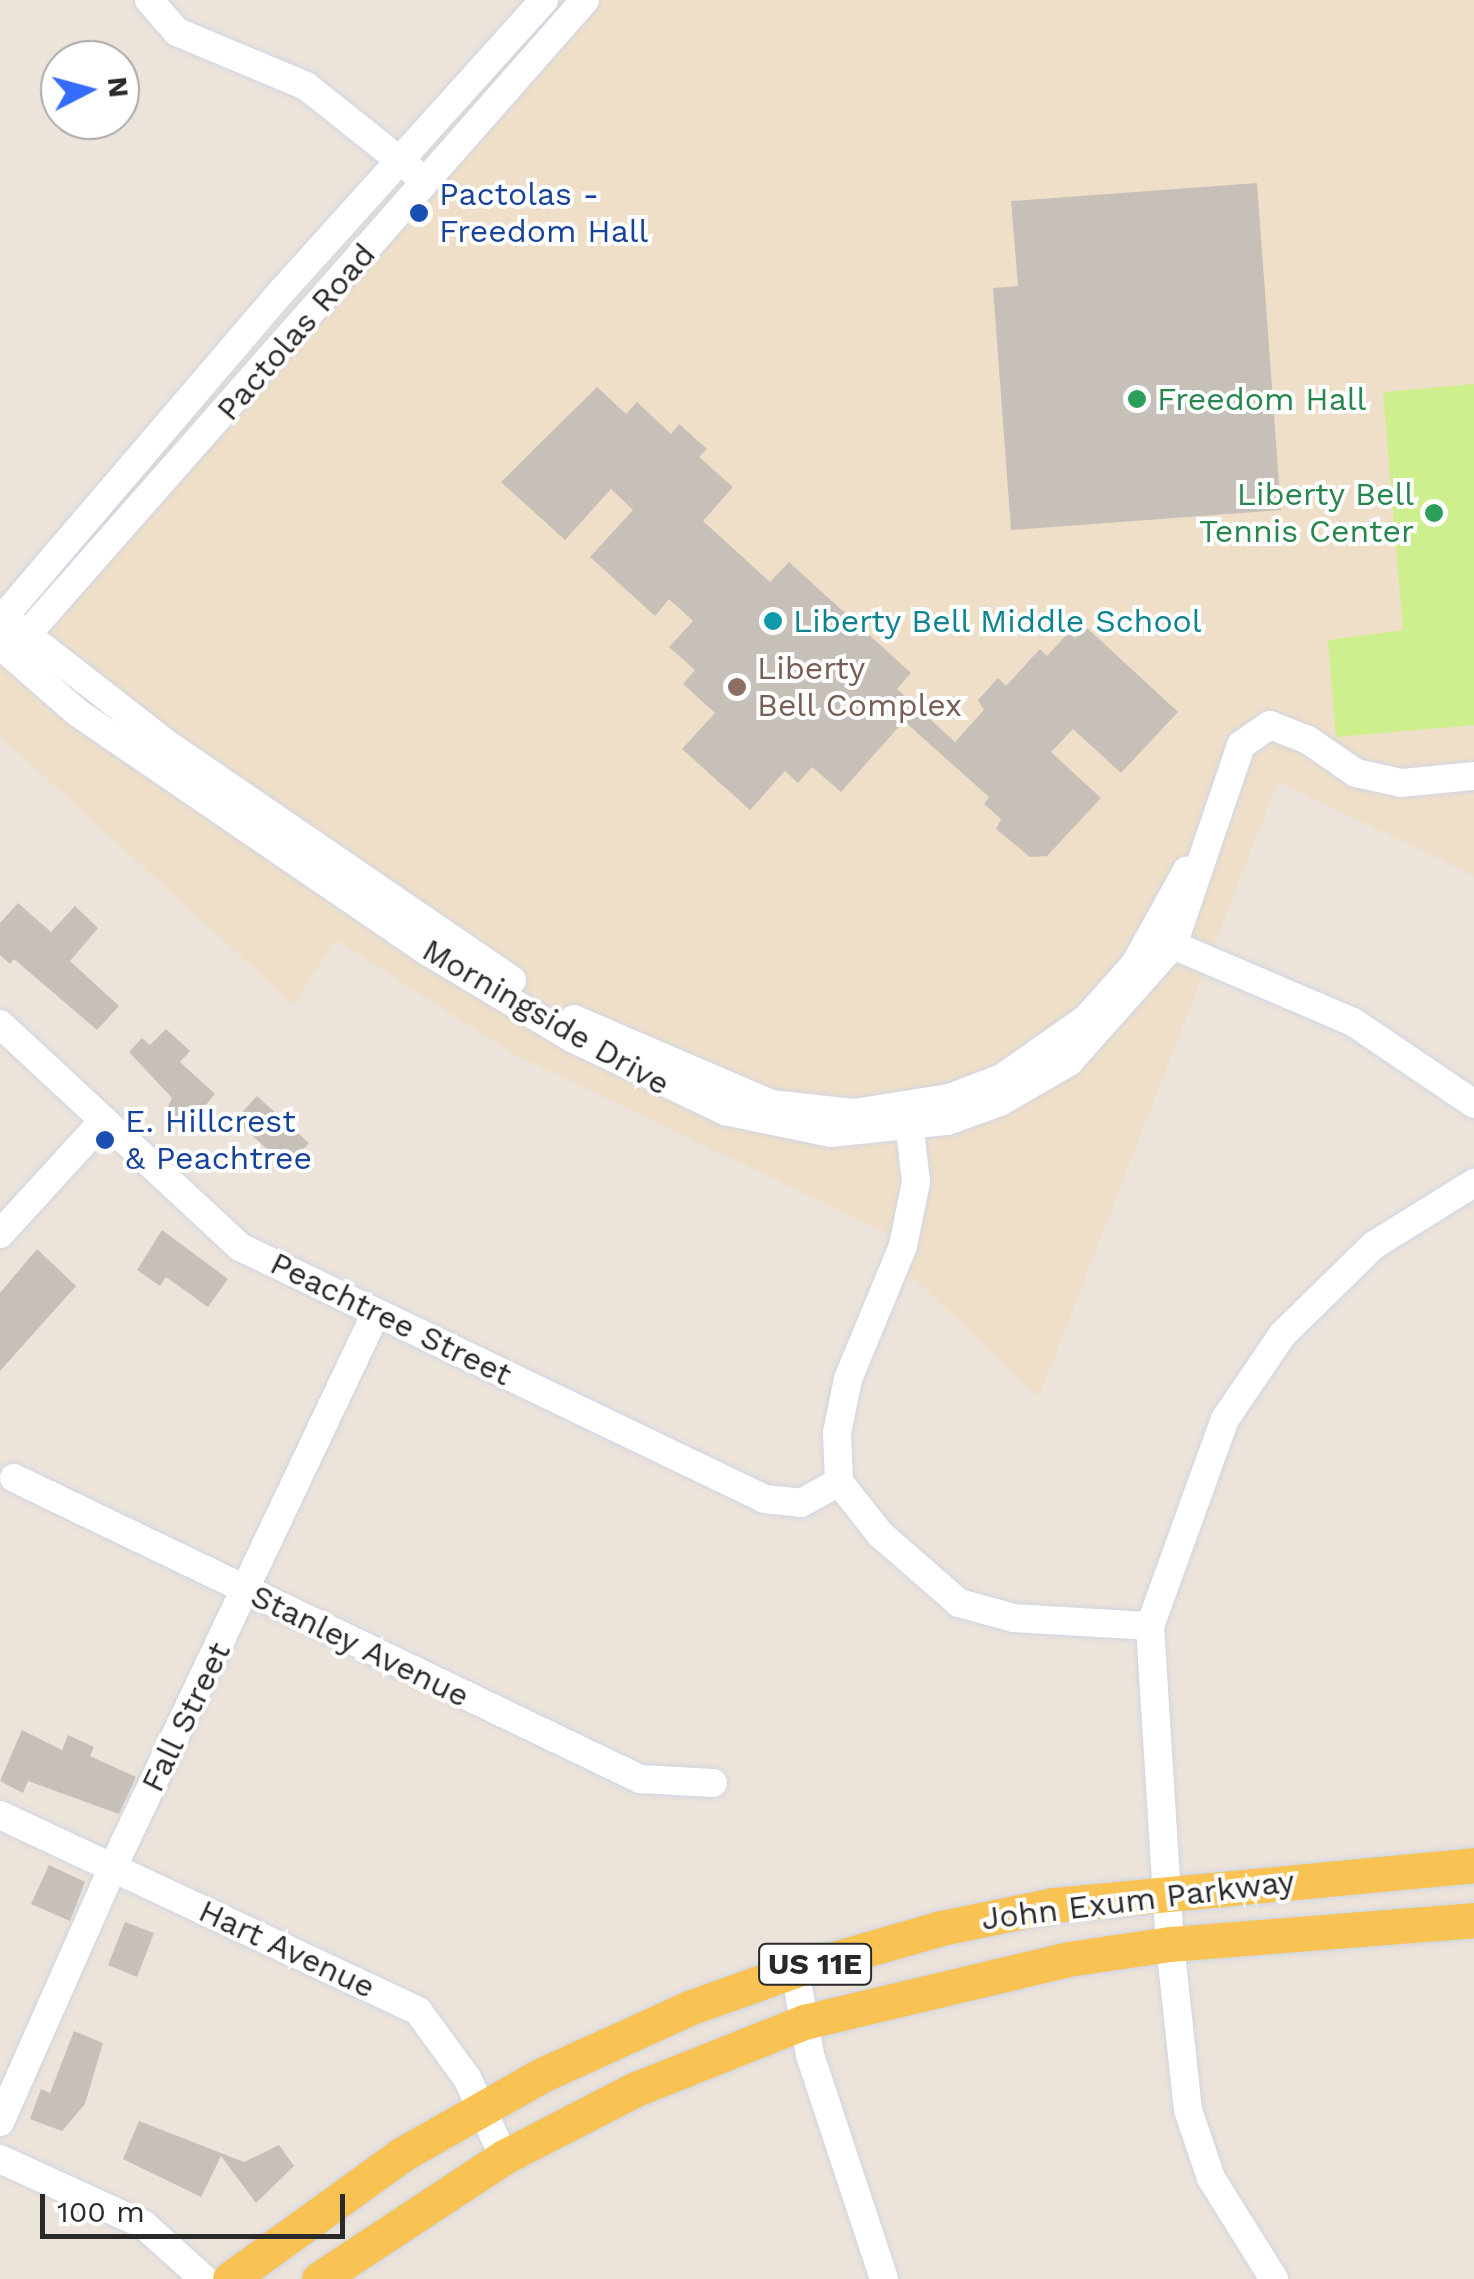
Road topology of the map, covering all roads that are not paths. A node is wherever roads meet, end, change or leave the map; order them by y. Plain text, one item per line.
1 (149, 0) edge
2 (544, 0) edge
3 (585, 0) edge
4 (400, 162) junction
5 (428, 181) junction
6 (2, 617) edge
7 (9, 648) edge
8 (1474, 776) edge
9 (1163, 940) junction
10 (0, 1024) edge
11 (1474, 1104) edge
12 (104, 1120) junction
13 (910, 1130) junction
14 (1474, 1182) edge
15 (0, 1234) edge
16 (376, 1313) junction
17 (14, 1478) dead end
18 (839, 1482) junction
19 (248, 1592) junction
20 (1150, 1626) junction
21 (713, 1784) dead end
22 (0, 1815) edge
23 (1474, 1865) edge
24 (112, 1869) junction
25 (1168, 1890) junction
26 (1474, 1920) edge
27 (1170, 1944) junction
28 (795, 1970) junction
29 (804, 2022) junction
30 (483, 2108) junction
31 (0, 2122) edge
32 (504, 2157) junction
33 (0, 2159) edge
34 (204, 2279) edge
35 (230, 2279) edge
36 (319, 2279) edge
37 (884, 2279) edge
38 (1274, 2279) edge

1 - 4 street
2 - 4 street, Pactolas Road
3 - 5 street, Pactolas Road
4 - 5 street
4 - 6 street, Pactolas Road
5 - 7 street, Pactolas Road
6 - 7 street, Morningside Drive
7 - 9 street, Morningside Drive
7 - 13 street, Morningside Drive
8 - 9 street
9 - 11 street
9 - 13 street, Morningside Drive
10 - 12 street, Peachtree Street
12 - 15 street
12 - 16 street, Peachtree Street
13 - 18 street
14 - 20 street
16 - 18 street, Peachtree Street
16 - 19 street, Fall Street
17 - 19 street, Stanley Avenue
18 - 20 street
19 - 21 street, Stanley Avenue
19 - 24 street, Fall Street
20 - 25 street
22 - 24 street, Hart Avenue
23 - 25 main road, John Exum Parkway / US 11E
24 - 30 street, Hart Avenue
24 - 31 street, Fall Street
25 - 27 street
25 - 28 main road, John Exum Parkway / US 11E
26 - 27 main road, John Exum Parkway / US 11E
27 - 29 main road, John Exum Parkway / US 11E
27 - 38 street
28 - 29 street
28 - 30 main road, John Exum Parkway / US 11E
29 - 32 main road, John Exum Parkway / US 11E
29 - 37 street
30 - 32 street, Hart Avenue
30 - 35 main road, John Exum Parkway / US 11E
32 - 36 main road, John Exum Parkway / US 11E
33 - 34 street

